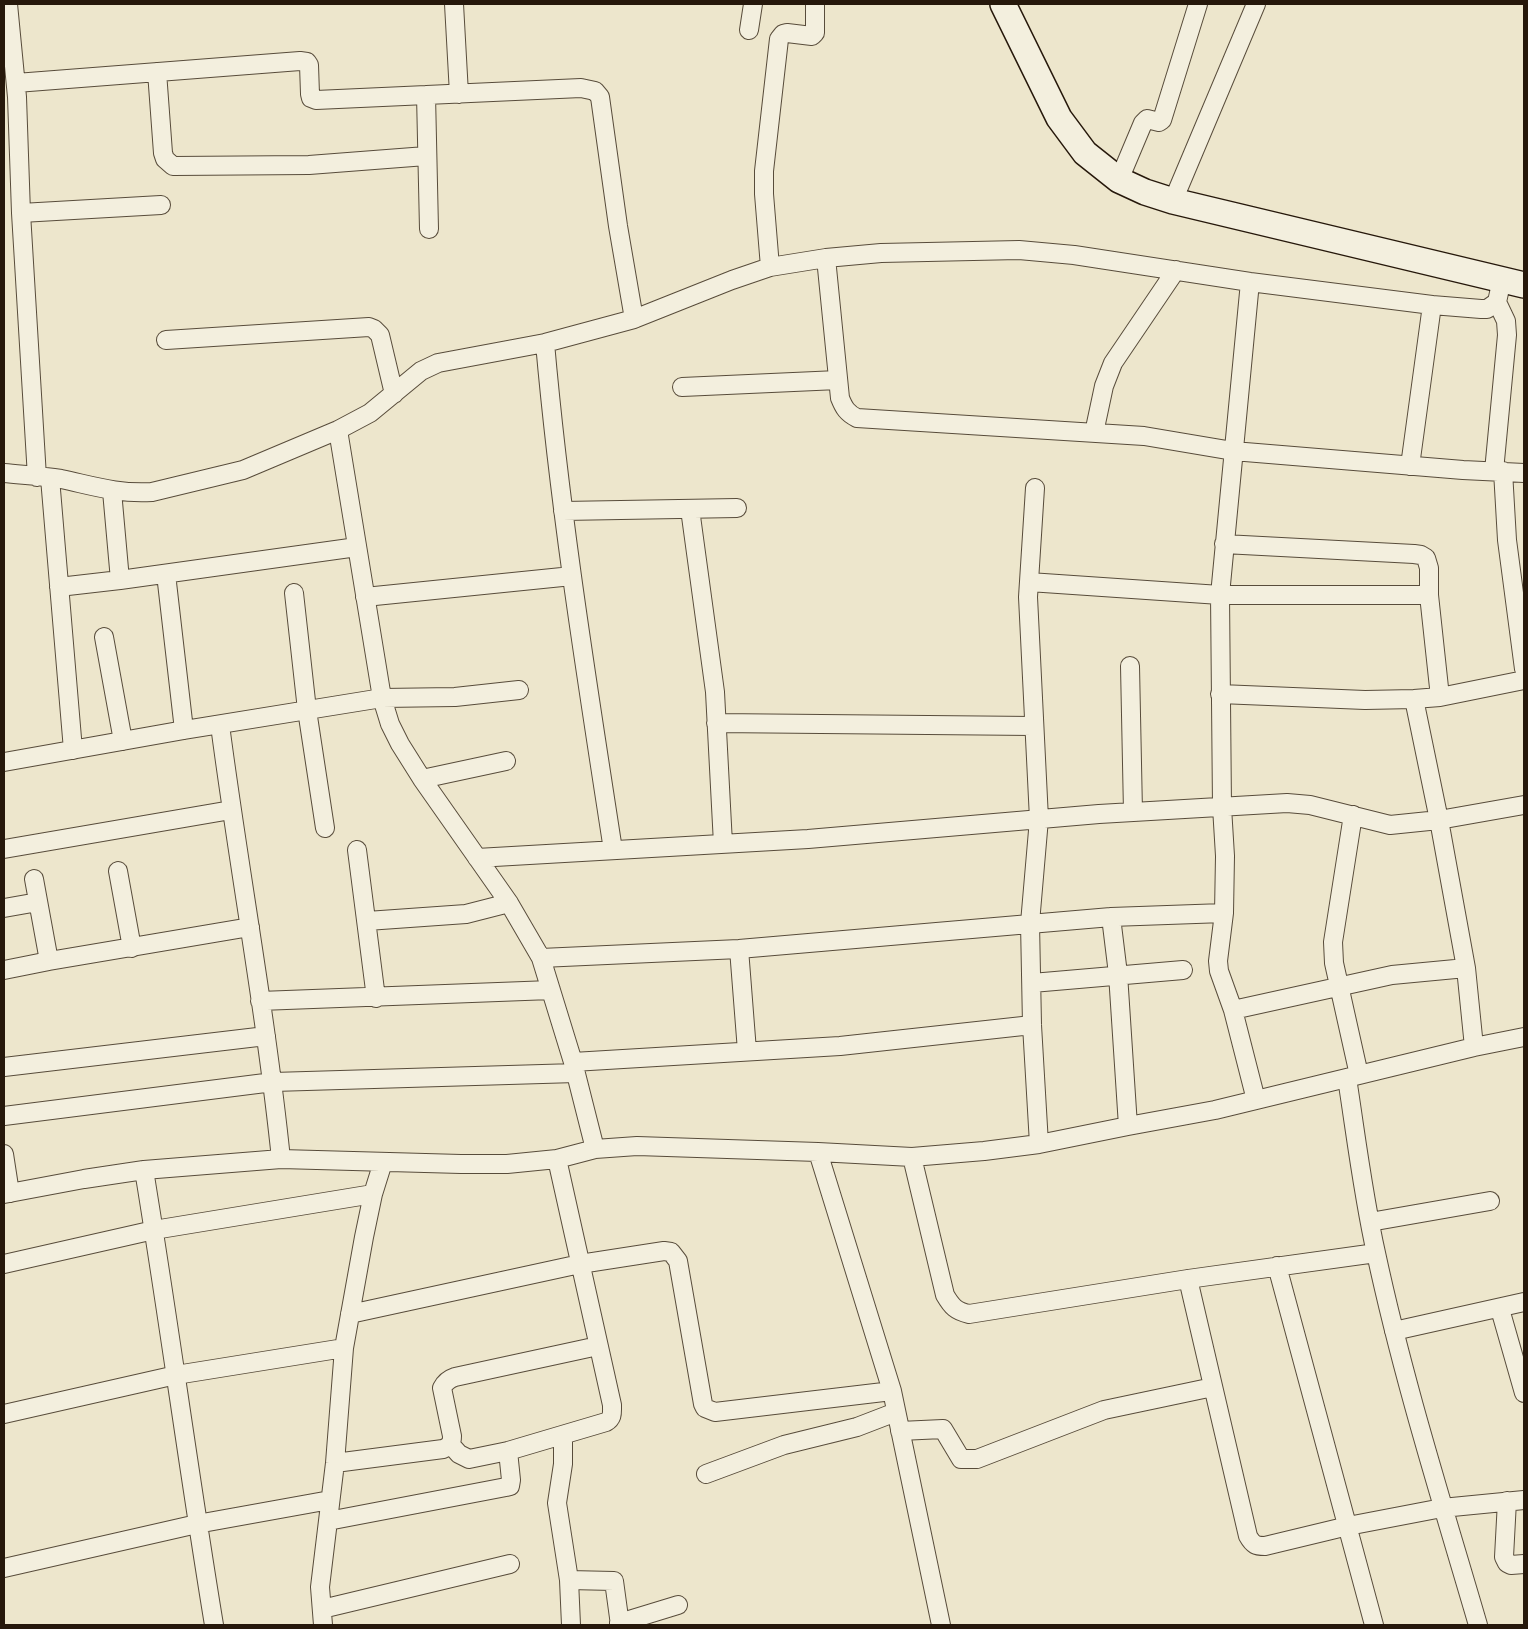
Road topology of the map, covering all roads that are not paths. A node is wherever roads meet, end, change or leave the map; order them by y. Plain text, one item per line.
1 (8, 4) edge
2 (454, 4) edge
3 (753, 4) edge
4 (815, 4) edge
5 (1003, 4) edge
6 (1198, 4) edge
7 (1256, 4) edge
8 (749, 30) dead end
9 (156, 72) junction
10 (16, 83) junction
11 (459, 94) junction
12 (426, 95) junction
13 (426, 156) junction
14 (1119, 180) junction
15 (1173, 201) junction
16 (161, 205) dead end
17 (21, 213) junction
18 (429, 229) dead end
19 (826, 258) junction
20 (770, 267) junction
21 (1176, 270) junction
22 (1250, 282) junction
23 (1508, 288) edge
24 (1432, 305) junction
25 (634, 319) junction
26 (166, 340) dead end
27 (545, 343) junction
28 (838, 380) junction
29 (682, 387) dead end
30 (394, 394) junction
31 (338, 430) junction
32 (1094, 433) junction
33 (1233, 451) junction
34 (1410, 466) junction
35 (1498, 471) junction
36 (4, 473) edge
37 (1524, 473) edge
38 (44, 477) junction
39 (1035, 488) dead end
40 (112, 491) junction
41 (690, 508) junction
42 (737, 508) dead end
43 (563, 511) junction
44 (1224, 544) junction
45 (357, 547) junction
46 (166, 574) junction
47 (572, 576) junction
48 (120, 580) junction
49 (1029, 582) junction
50 (59, 587) junction
51 (294, 593) dead end
52 (1220, 595) junction
53 (1429, 595) junction
54 (365, 596) junction
55 (104, 637) dead end
56 (1130, 666) dead end
57 (1524, 669) edge
58 (1524, 680) edge
59 (519, 690) dead end
60 (1220, 694) junction
61 (1440, 697) junction
62 (382, 698) junction
63 (1414, 699) junction
64 (307, 710) junction
65 (716, 723) junction
66 (220, 725) junction
67 (1033, 726) junction
68 (184, 730) junction
69 (123, 741) junction
70 (72, 750) junction
71 (506, 761) dead end
72 (4, 762) edge
73 (422, 779) junction
74 (1524, 805) edge
75 (1222, 807) junction
76 (231, 810) junction
77 (1133, 812) junction
78 (1353, 815) junction
79 (1039, 820) junction
80 (1439, 820) junction
81 (325, 828) dead end
82 (723, 844) junction
83 (4, 848) edge
84 (357, 850) dead end
85 (613, 850) junction
86 (477, 858) junction
87 (118, 871) dead end
88 (34, 879) dead end
89 (38, 902) junction
90 (509, 903) junction
91 (4, 908) edge
92 (1224, 914) junction
93 (1111, 917) junction
94 (367, 921) junction
95 (1030, 923) junction
96 (250, 927) junction
97 (132, 948) junction
98 (739, 949) junction
99 (541, 958) junction
100 (49, 961) junction
101 (1466, 968) junction
102 (4, 970) edge
103 (1182, 970) dead end
104 (1118, 974) junction
105 (1032, 983) junction
106 (1340, 987) junction
107 (551, 990) junction
108 (376, 998) junction
109 (260, 1001) junction
110 (1233, 1010) junction
111 (1032, 1025) junction
112 (266, 1036) junction
113 (1524, 1037) edge
114 (1474, 1047) junction
115 (747, 1051) junction
116 (4, 1067) edge
117 (575, 1068) junction
118 (1353, 1076) junction
119 (273, 1082) junction
120 (1256, 1100) junction
121 (4, 1116) edge
122 (1128, 1126) junction
123 (1039, 1144) junction
124 (595, 1149) junction
125 (818, 1152) junction
126 (4, 1154) edge
127 (912, 1157) junction
128 (281, 1159) junction
129 (557, 1159) junction
130 (383, 1162) junction
131 (144, 1170) junction
132 (7, 1194) edge
133 (373, 1194) junction
134 (1490, 1201) dead end
135 (1370, 1222) junction
136 (154, 1230) junction
137 (1376, 1252) junction
138 (4, 1264) edge
139 (580, 1264) junction
140 (1277, 1266) junction
141 (1188, 1279) junction
142 (1524, 1302) edge
143 (1500, 1309) junction
144 (350, 1314) junction
145 (1394, 1331) junction
146 (598, 1346) junction
147 (344, 1348) junction
148 (176, 1375) junction
149 (1213, 1387) junction
150 (892, 1392) junction
151 (1524, 1393) edge
152 (896, 1412) junction
153 (4, 1414) edge
154 (900, 1431) junction
155 (563, 1435) junction
156 (450, 1444) junction
157 (508, 1451) junction
158 (336, 1463) junction
159 (706, 1474) dead end
160 (330, 1500) junction
161 (1516, 1500) edge
162 (1442, 1508) junction
163 (328, 1522) junction
164 (197, 1524) junction
165 (1348, 1526) junction
166 (510, 1564) dead end
167 (1524, 1564) edge
168 (4, 1568) edge
169 (569, 1580) junction
170 (678, 1605) dead end
171 (323, 1617) edge
172 (619, 1624) edge
173 (214, 1625) edge
174 (571, 1625) edge
175 (941, 1625) edge
176 (1374, 1625) edge
177 (1478, 1625) edge

1 - 10 street
2 - 11 street
3 - 8 street
4 - 20 street
5 - 14 street
6 - 14 street
7 - 15 street
9 - 10 street
9 - 12 street
9 - 13 street
10 - 17 street
11 - 12 street
11 - 25 street
12 - 13 street
13 - 18 street
14 - 15 street
15 - 23 street
16 - 17 street
17 - 38 street
19 - 20 street
19 - 21 street
19 - 28 street
20 - 25 street
21 - 22 street
21 - 32 street
22 - 24 street
22 - 33 street
23 - 24 street
23 - 35 street
24 - 34 street
25 - 27 street
26 - 30 street
27 - 30 street
27 - 43 street
28 - 29 street
28 - 32 street
30 - 31 street
31 - 40 street
31 - 45 street
32 - 33 street
33 - 34 street
33 - 44 street
34 - 35 street
35 - 37 street
35 - 57 street
36 - 38 street
38 - 40 street
38 - 50 street
39 - 49 street
40 - 48 street
41 - 42 street
41 - 43 street
41 - 65 street
43 - 47 street
44 - 52 street
44 - 53 street
45 - 46 street
45 - 54 street
46 - 48 street
46 - 68 street
47 - 54 street
47 - 85 street
48 - 50 street
49 - 52 street
49 - 67 street
50 - 70 street
51 - 64 street
52 - 53 street
52 - 60 street
53 - 61 street
54 - 62 street
55 - 69 street
56 - 77 street
58 - 61 street
59 - 62 street
60 - 63 street
60 - 75 street
61 - 63 street
62 - 64 street
62 - 73 street
63 - 80 street
64 - 66 street
64 - 81 street
65 - 67 street
65 - 82 street
66 - 68 street
66 - 76 street
67 - 79 street
68 - 69 street
69 - 70 street
70 - 72 street
71 - 73 street
73 - 86 street
74 - 80 street
75 - 77 street
75 - 78 street
75 - 92 street
76 - 83 street
76 - 96 street
77 - 79 street
78 - 80 street
78 - 106 street
79 - 82 street
79 - 95 street
80 - 101 street
82 - 85 street
84 - 94 street
85 - 86 street
86 - 90 street
87 - 97 street
88 - 89 street
89 - 91 street
89 - 100 street
90 - 94 street
90 - 99 street
92 - 93 street
92 - 110 street
93 - 95 street
93 - 104 street
94 - 108 street
95 - 98 street
95 - 105 street
96 - 97 street
96 - 109 street
97 - 100 street
98 - 99 street
98 - 115 street
99 - 107 street
100 - 102 street
101 - 106 street
101 - 114 street
103 - 104 street
104 - 105 street
104 - 122 street
105 - 111 street
106 - 110 street
106 - 118 street
107 - 108 street
107 - 117 street
108 - 109 street
109 - 112 street
110 - 120 street
111 - 115 street
111 - 123 street
112 - 116 street
112 - 119 street
113 - 114 street
114 - 118 street
115 - 117 street
117 - 119 street
117 - 124 street
118 - 120 street
118 - 135 street
119 - 121 street
119 - 128 street
120 - 122 street
122 - 123 street
123 - 127 street
124 - 125 street
124 - 129 street
125 - 127 street
125 - 150 street
126 - 132 street
127 - 141 street
128 - 130 street
128 - 131 street
129 - 130 street
129 - 139 street
130 - 133 street
131 - 132 street
131 - 136 street
133 - 136 street
133 - 144 street
134 - 135 street
135 - 137 street
136 - 138 street
136 - 148 street
137 - 140 street
137 - 145 street
139 - 144 street
139 - 146 street
139 - 150 street
140 - 141 street
140 - 165 street
141 - 149 street
142 - 143 street
143 - 145 street
143 - 151 street
144 - 147 street
145 - 162 street
146 - 155 street
146 - 156 street
147 - 148 street
147 - 158 street
148 - 153 street
148 - 164 street
149 - 154 street
149 - 165 street
150 - 152 street
152 - 154 street
152 - 159 street
154 - 175 street
155 - 157 street
155 - 169 street
156 - 157 street
156 - 158 street
157 - 163 street
158 - 160 street
160 - 163 street
160 - 164 street
161 - 162 street
161 - 167 street
162 - 165 street
162 - 177 street
163 - 171 street
164 - 168 street
164 - 173 street
165 - 176 street
166 - 171 street
169 - 172 street
169 - 174 street
170 - 172 street

